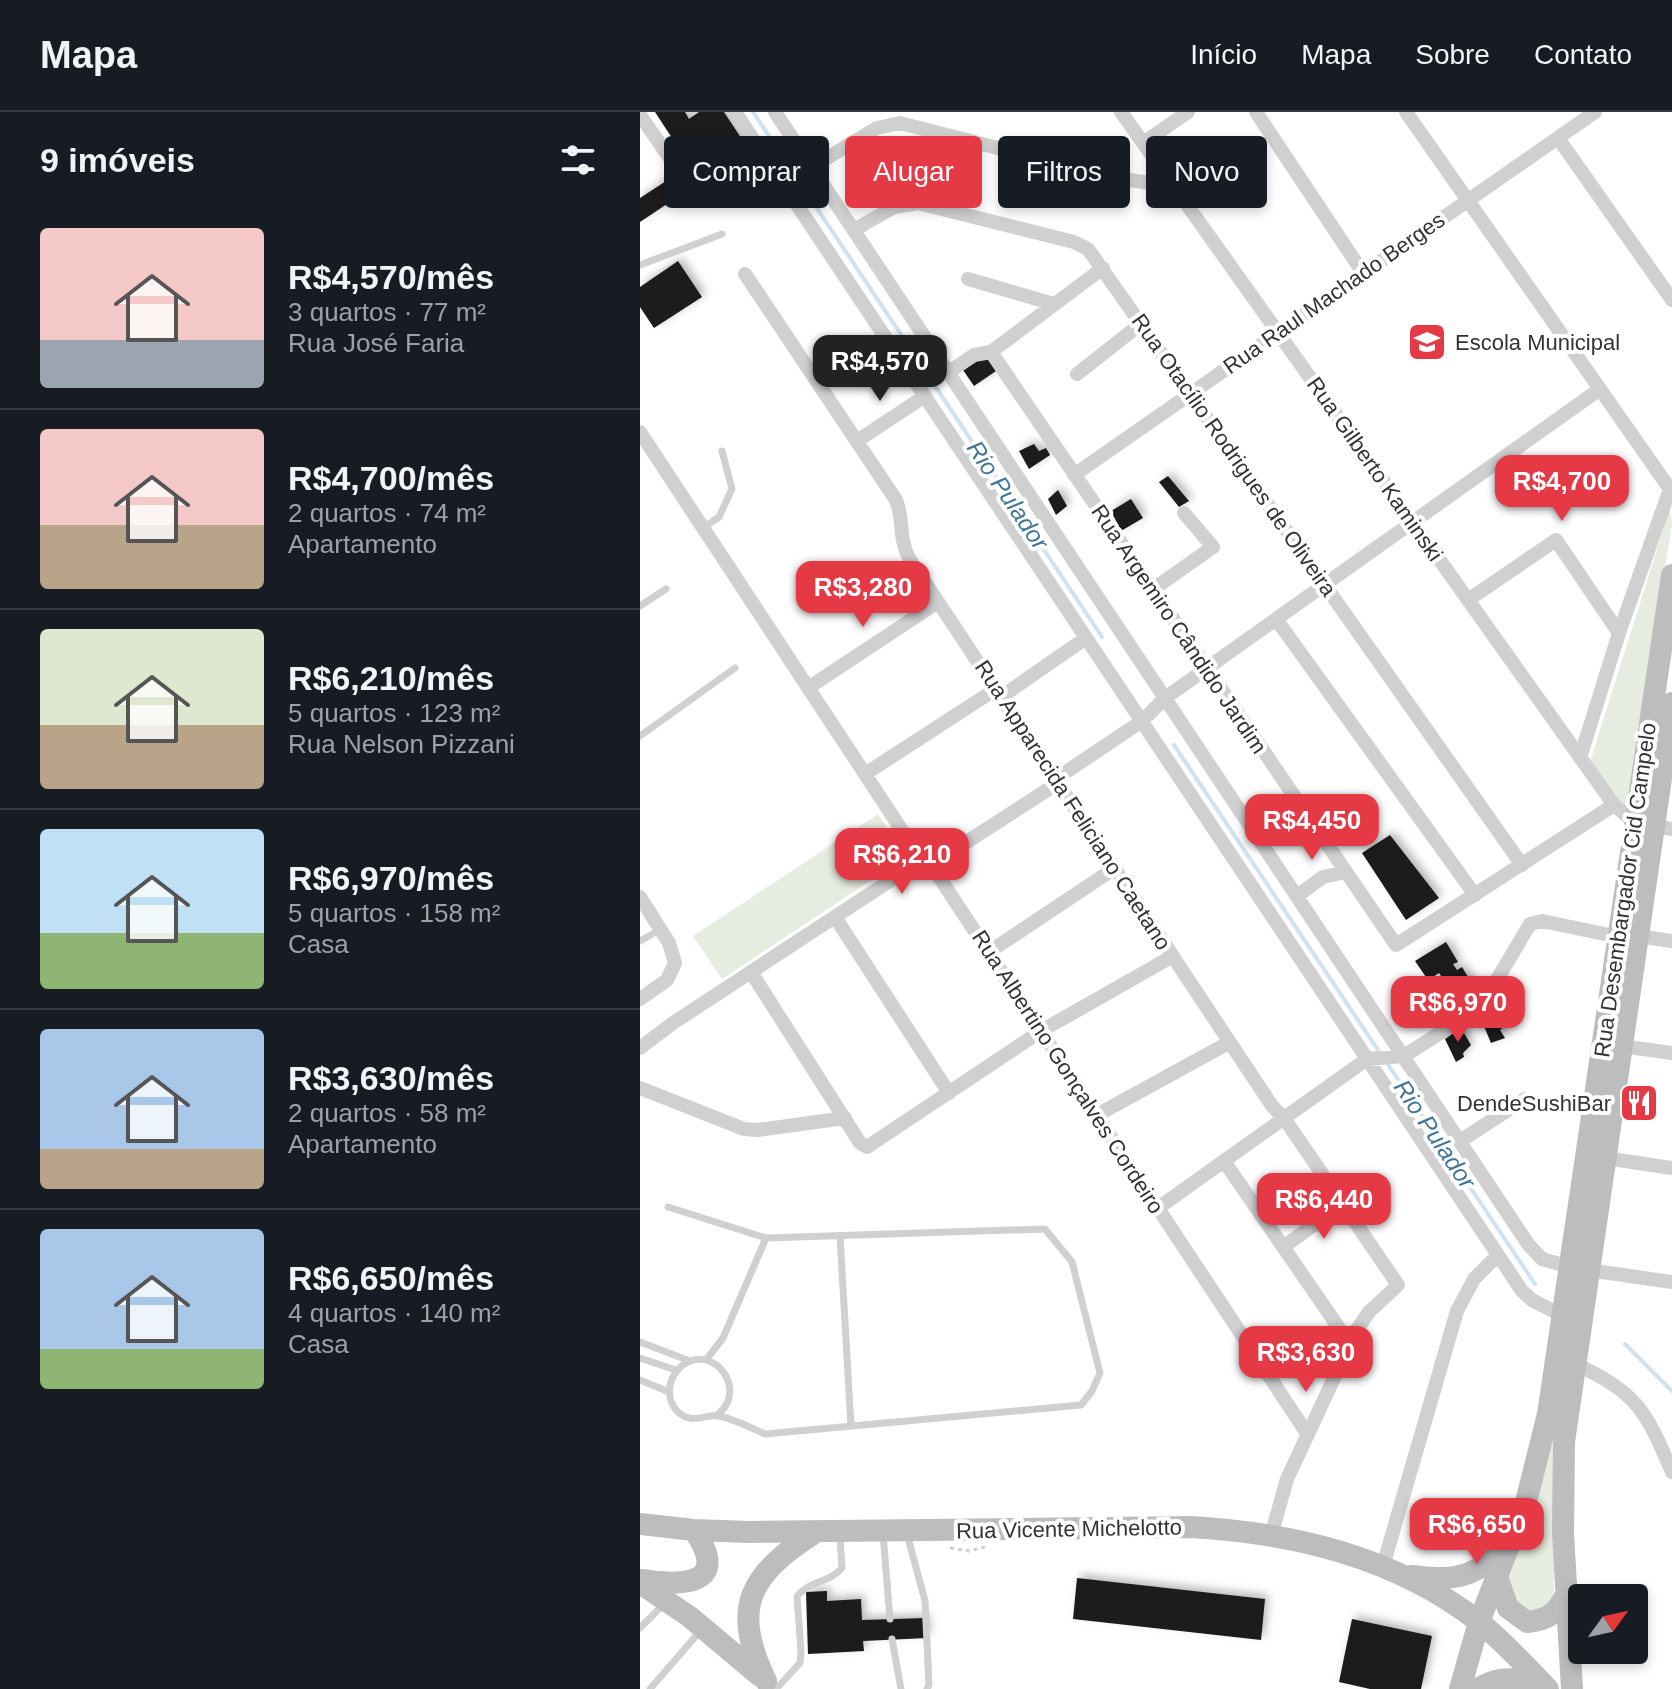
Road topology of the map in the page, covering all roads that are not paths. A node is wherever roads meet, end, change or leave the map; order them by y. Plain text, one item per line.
1 (735, 112) edge
2 (775, 112) edge
3 (1121, 112) edge
4 (1188, 112) edge
5 (1256, 112) edge
6 (1406, 112) edge
7 (1595, 112) edge
8 (640, 115) edge
9 (791, 136) edge
10 (1558, 138) junction
11 (1143, 143) junction
12 (1146, 147) edge
13 (664, 150) edge
14 (829, 157) edge
15 (1146, 182) edge
16 (829, 192) edge
17 (1468, 200) junction
18 (1190, 208) edge
19 (854, 230) junction
20 (722, 234) dead end
21 (640, 265) edge
22 (1103, 268) junction
23 (1363, 273) junction
24 (745, 274) dead end
25 (968, 279) dead end
26 (1672, 300) edge
27 (1054, 304) junction
28 (1142, 323) junction
29 (1278, 332) junction
30 (991, 352) junction
31 (949, 372) junction
32 (1077, 374) dead end
33 (1600, 389) junction
34 (1191, 393) junction
35 (925, 396) junction
36 (640, 432) edge
37 (857, 441) junction
38 (722, 451) dead end
39 (1074, 475) junction
40 (1671, 490) edge
41 (1184, 513) dead end
42 (1413, 522) junction
43 (703, 528) junction
44 (1672, 575) edge
45 (1325, 584) junction
46 (666, 589) dead end
47 (1152, 590) junction
48 (1468, 600) junction
49 (938, 602) junction
50 (640, 606) edge
51 (1276, 619) junction
52 (1619, 633) junction
53 (1086, 638) junction
54 (735, 668) dead end
55 (1205, 669) junction
56 (808, 688) junction
57 (998, 693) junction
58 (1165, 698) junction
59 (1672, 703) edge
60 (1142, 721) junction
61 (640, 736) edge
62 (1580, 758) junction
63 (865, 774) junction
64 (1058, 783) junction
65 (1614, 805) junction
66 (1653, 826) edge
67 (931, 865) junction
68 (1522, 865) junction
69 (1115, 868) junction
70 (1346, 872) junction
71 (1475, 895) junction
72 (1297, 896) junction
73 (640, 897) edge
74 (835, 917) junction
75 (661, 929) junction
76 (1628, 936) junction
77 (640, 941) edge
78 (1672, 941) edge
79 (989, 952) junction
80 (1173, 956) junction
81 (751, 972) junction
82 (640, 999) edge
83 (1041, 1031) junction
84 (1230, 1042) junction
85 (1621, 1046) junction
86 (640, 1048) edge
87 (1672, 1053) edge
88 (1404, 1056) junction
89 (1367, 1059) junction
90 (640, 1088) edge
91 (949, 1093) junction
92 (1525, 1099) dead end
93 (1097, 1115) junction
94 (845, 1118) junction
95 (1284, 1118) junction
96 (1460, 1141) junction
97 (1605, 1158) junction
98 (1224, 1161) junction
99 (1672, 1168) edge
100 (1343, 1204) junction
101 (668, 1207) dead end
102 (1158, 1208) junction
103 (840, 1236) junction
104 (766, 1238) junction
105 (1283, 1247) junction
106 (1498, 1255) junction
107 (1579, 1269) junction
108 (1672, 1282) edge
109 (1563, 1316) junction
110 (640, 1342) edge
111 (1350, 1344) junction
112 (640, 1358) edge
113 (706, 1360) junction
114 (690, 1361) junction
115 (1574, 1363) junction
116 (676, 1370) junction
117 (640, 1380) edge
118 (669, 1392) junction
119 (717, 1416) junction
120 (851, 1426) junction
121 (1308, 1435) junction
122 (1672, 1472) edge
123 (640, 1524) edge
124 (694, 1530) junction
125 (883, 1531) junction
126 (907, 1531) junction
127 (816, 1532) junction
128 (840, 1532) junction
129 (1271, 1536) junction
130 (1513, 1538) junction
131 (1383, 1566) junction
132 (1406, 1576) junction
133 (1497, 1577) junction
134 (640, 1581) edge
135 (1566, 1595) junction
136 (668, 1600) junction
137 (890, 1619) dead end
138 (1479, 1622) junction
139 (1568, 1623) edge
140 (640, 1628) edge
141 (704, 1628) junction
142 (892, 1639) dead end
143 (1571, 1664) joint
144 (772, 1686) edge
145 (931, 1688) edge
146 (650, 1689) edge
147 (901, 1689) edge
148 (1460, 1689) edge
149 (1478, 1689) edge
150 (1548, 1689) edge
151 (1572, 1689) edge
152 (1585, 1689) edge

1 - 35 street
2 - 9 street
3 - 11 street, Rua Gilberto Kaminski
4 - 11 street
5 - 23 street
6 - 17 street
7 - 10 street, Rua Raul Machado Berges
8 - 13 street
10 - 17 street, Rua Raul Machado Berges
10 - 26 street
11 - 12 street, Rua Gilberto Kaminski
14 - 15 street
16 - 19 street
17 - 23 street, Rua Raul Machado Berges
17 - 33 street
18 - 29 street, Rua Gilberto Kaminski
19 - 22 street, Rua Otacílio Rodrigues de Oliveira
19 - 31 street
20 - 21 lane
22 - 27 street
22 - 28 street, Rua Otacílio Rodrigues de Oliveira
23 - 29 street, Rua Raul Machado Berges
24 - 37 street, Rua Apparecida Feliciano Caetano
25 - 27 street
27 - 30 street
28 - 32 street
28 - 34 street, Rua Otacílio Rodrigues de Oliveira
29 - 34 street, Rua Raul Machado Berges
29 - 42 street, Rua Gilberto Kaminski
30 - 31 street
30 - 39 street, Rua Argemiro Cândido Jardim
31 - 58 street
33 - 40 street
33 - 42 street
34 - 39 street, Rua Raul Machado Berges
34 - 45 street, Rua Otacílio Rodrigues de Oliveira
35 - 37 street
35 - 53 street
36 - 43 street, Rua Albertino Gonçalves Cordeiro
37 - 49 street, Rua Apparecida Feliciano Caetano
38 - 43 lane
39 - 47 street, Rua Argemiro Cândido Jardim
40 - 52 street
41 - 47 street
42 - 45 street
42 - 48 street, Rua Gilberto Kaminski
43 - 56 street, Rua Albertino Gonçalves Cordeiro
44 - 66 main road, Rua Desembargador Cid Campelo
45 - 51 street
45 - 68 street, Rua Otacílio Rodrigues de Oliveira
46 - 50 lane
47 - 55 street, Rua Argemiro Cândido Jardim
48 - 52 street
48 - 62 street, Rua Gilberto Kaminski
49 - 56 street
49 - 57 street, Rua Apparecida Feliciano Caetano
51 - 55 street
51 - 71 street
52 - 62 street
53 - 57 street
53 - 60 street
54 - 61 lane
55 - 58 street
55 - 70 street, Rua Argemiro Cândido Jardim
56 - 63 street, Rua Albertino Gonçalves Cordeiro
57 - 63 street
57 - 64 street, Rua Apparecida Feliciano Caetano
58 - 60 street
58 - 72 street
59 - 66 main road, Rua Desembargador Cid Campelo
60 - 64 street
60 - 89 street
62 - 65 street, Rua Gilberto Kaminski
63 - 67 street, Rua Albertino Gonçalves Cordeiro
64 - 67 street
64 - 69 street, Rua Apparecida Feliciano Caetano
65 - 66 street, Rua Gilberto Kaminski
65 - 68 street
66 - 76 main road, Rua Desembargador Cid Campelo
67 - 74 street
67 - 79 street, Rua Albertino Gonçalves Cordeiro
68 - 71 street
69 - 79 street
69 - 80 street, Rua Apparecida Feliciano Caetano
70 - 71 street, Rua Argemiro Cândido Jardim
70 - 72 street
72 - 88 street
73 - 75 street
74 - 81 street
74 - 91 street
75 - 77 lane
75 - 82 street
76 - 78 street
76 - 85 main road, Rua Desembargador Cid Campelo
76 - 88 street
76 - 107 main road, Rua Desembargador Cid Campelo
79 - 83 street, Rua Albertino Gonçalves Cordeiro
80 - 83 street
80 - 84 street, Rua Apparecida Feliciano Caetano
81 - 86 street
81 - 94 street
83 - 91 street
83 - 93 street, Rua Albertino Gonçalves Cordeiro
84 - 93 street
84 - 95 street, Rua Apparecida Feliciano Caetano
85 - 87 street
85 - 97 main road, Rua Desembargador Cid Campelo
88 - 89 street
88 - 96 street
89 - 95 street
89 - 106 street
90 - 94 street
91 - 94 street
92 - 96 street
93 - 102 street, Rua Albertino Gonçalves Cordeiro
95 - 98 street
95 - 100 street, Rua Apparecida Feliciano Caetano
96 - 107 street
97 - 99 street
97 - 107 main road, Rua Desembargador Cid Campelo
98 - 102 street
98 - 105 street
100 - 105 street
100 - 111 street, Rua Apparecida Feliciano Caetano
101 - 104 lane
102 - 121 street, Rua Albertino Gonçalves Cordeiro
103 - 104 lane
103 - 120 lane
103 - 120 lane
104 - 113 lane
105 - 111 street
106 - 109 street
106 - 131 street
107 - 108 street
107 - 109 main road, Rua Desembargador Cid Campelo
107 - 115 main road, Rua Desembargador Cid Campelo
109 - 130 main road, Rua Desembargador Cid Campelo
110 - 114 lane
111 - 121 street
112 - 116 lane
113 - 114 lane
113 - 119 lane
114 - 116 lane
115 - 122 street
115 - 135 main road, Rua Desembargador Cid Campelo
116 - 118 lane
117 - 118 lane
118 - 119 lane
119 - 120 lane
121 - 129 street
123 - 124 main road, Rua Vicente Michelotto
124 - 127 main road, Rua Vicente Michelotto
124 - 134 main road
125 - 126 main road, Rua Vicente Michelotto
125 - 128 main road, Rua Vicente Michelotto
125 - 137 lane
126 - 129 main road, Rua Vicente Michelotto
126 - 145 lane
127 - 128 main road, Rua Vicente Michelotto
127 - 144 main road
128 - 144 lane
129 - 131 main road, Rua Vicente Michelotto
130 - 132 main road
130 - 133 main road, Rua Desembargador Cid Campelo
131 - 132 main road, Rua Vicente Michelotto
132 - 138 main road, Rua Vicente Michelotto
133 - 135 main road
133 - 138 main road, Rua Desembargador Cid Campelo
134 - 136 main road
135 - 139 main road, Rua Desembargador Cid Campelo
136 - 140 lane
136 - 141 main road
138 - 148 main road, Rua Desembargador Cid Campelo
138 - 150 main road, Rua Vicente Michelotto
141 - 144 main road
141 - 146 lane
142 - 147 lane
143 - 151 main road, Rua Desembargador Cid Campelo
143 - 152 main road
149 - 150 main road

